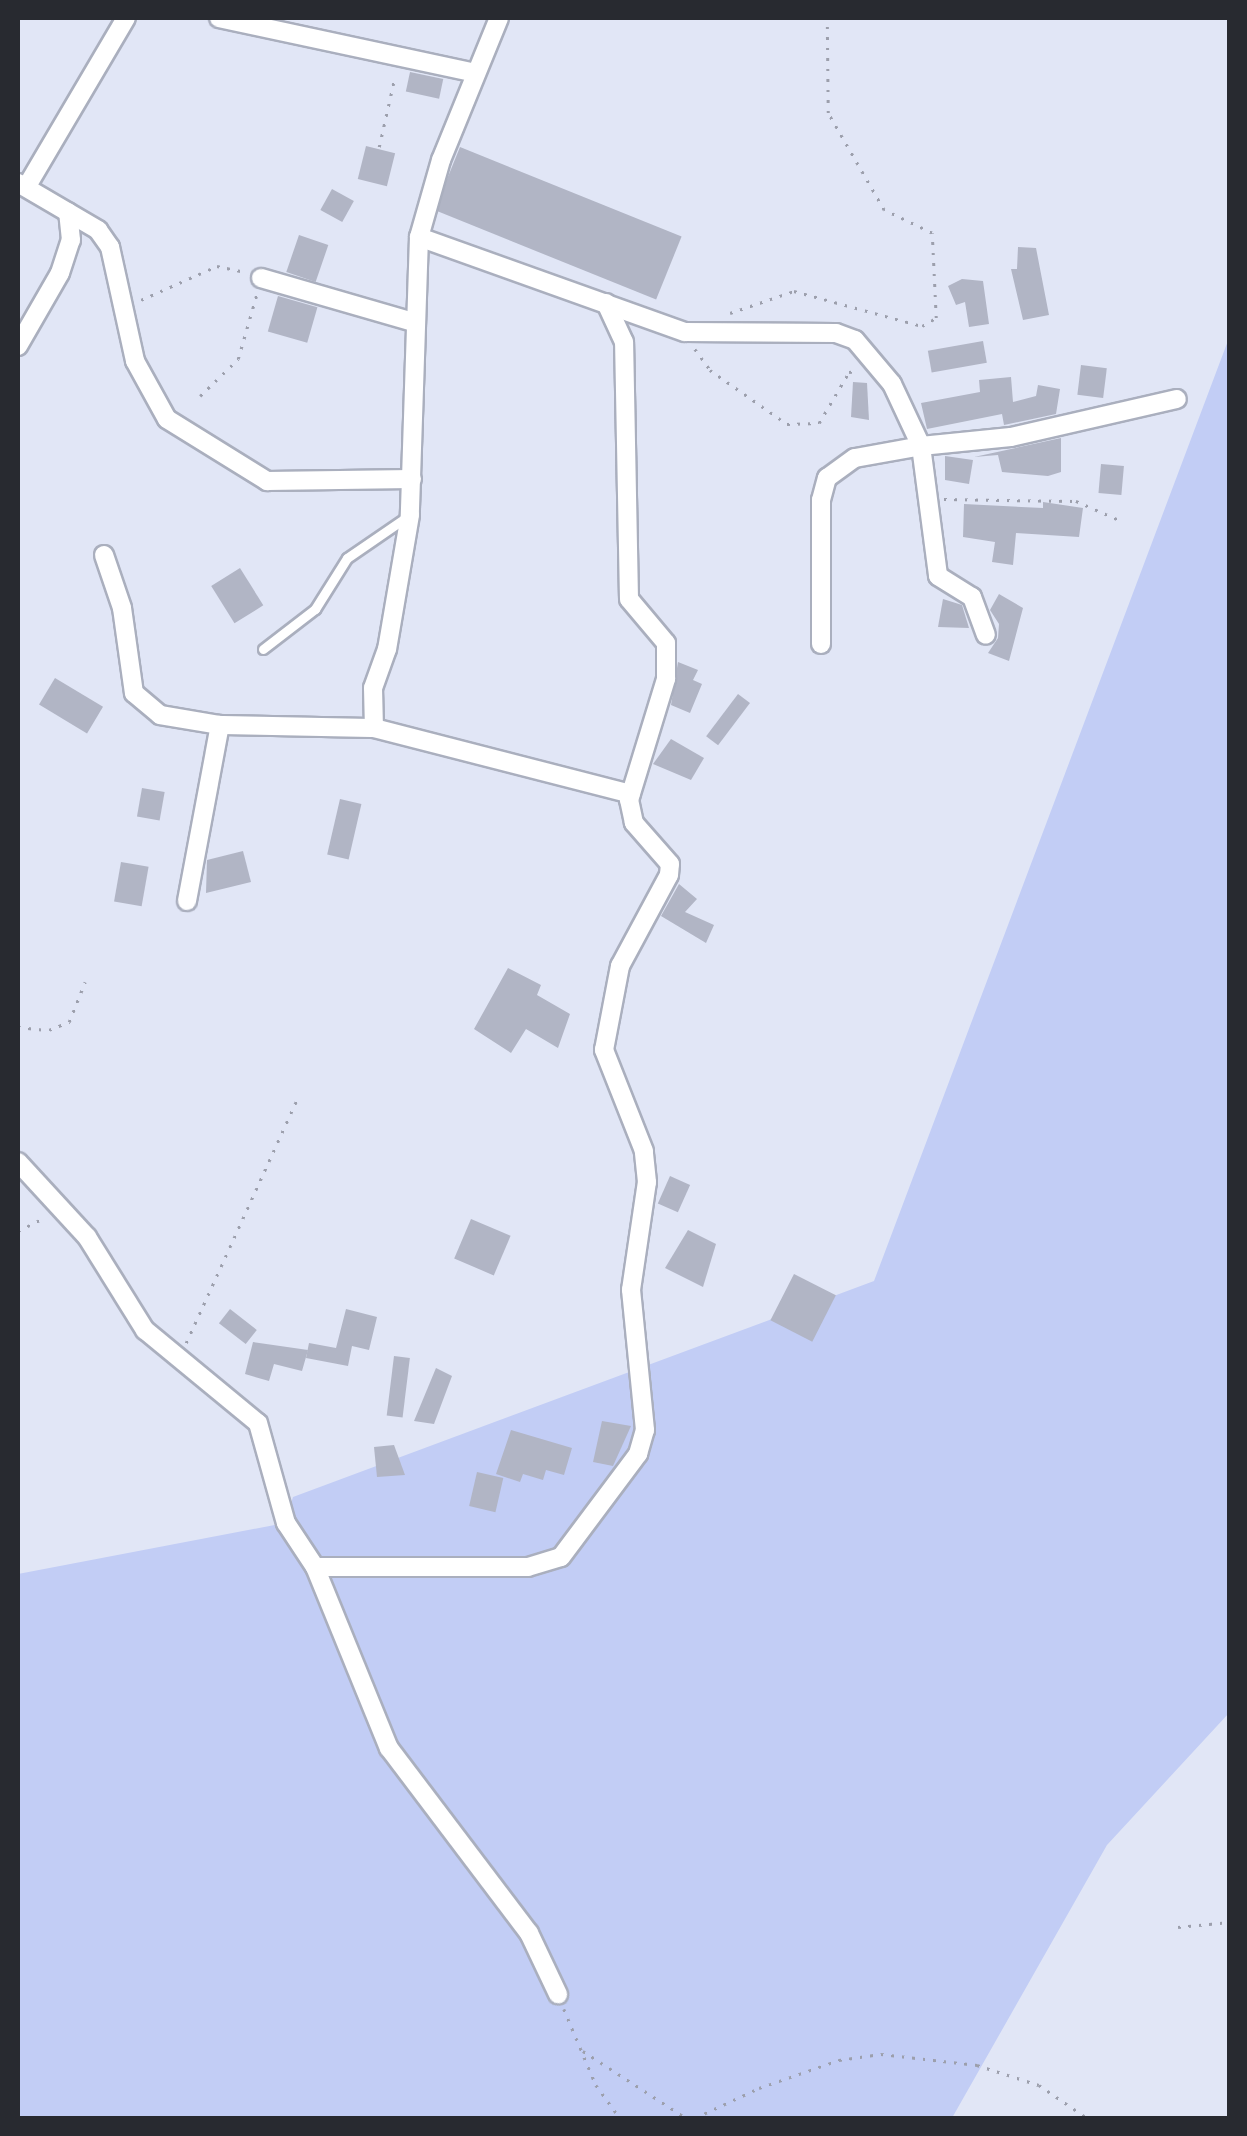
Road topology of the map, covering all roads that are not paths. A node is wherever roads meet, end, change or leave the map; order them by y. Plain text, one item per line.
1 (126, 18) edge
2 (218, 18) edge
3 (499, 18) edge
4 (262, 22) edge
5 (475, 73) junction
6 (22, 184) edge
7 (68, 212) junction
8 (418, 236) junction
9 (259, 277) road end
10 (606, 303) junction
11 (414, 322) junction
12 (18, 346) edge
13 (1177, 399) dead end
14 (921, 446) junction
15 (412, 479) junction
16 (410, 514) junction
17 (104, 555) dead end
18 (986, 635) dead end
19 (821, 644) dead end
20 (263, 648) dead end
21 (220, 725) junction
22 (374, 728) junction
23 (631, 794) junction
24 (187, 900) dead end
25 (18, 1162) edge
26 (316, 1567) junction
27 (558, 1994) road end

1 - 6 street
2 - 4 street
3 - 5 street
4 - 5 street
5 - 8 street
6 - 7 street
7 - 12 street
7 - 15 street
8 - 10 street
8 - 11 street
9 - 11 street
10 - 14 street
10 - 23 street
11 - 15 street
13 - 14 street
14 - 18 street
14 - 19 street
15 - 16 street
16 - 20 lane
16 - 22 street
17 - 21 street
21 - 22 street
21 - 24 street
22 - 23 street
23 - 26 street
25 - 26 street
26 - 27 street

